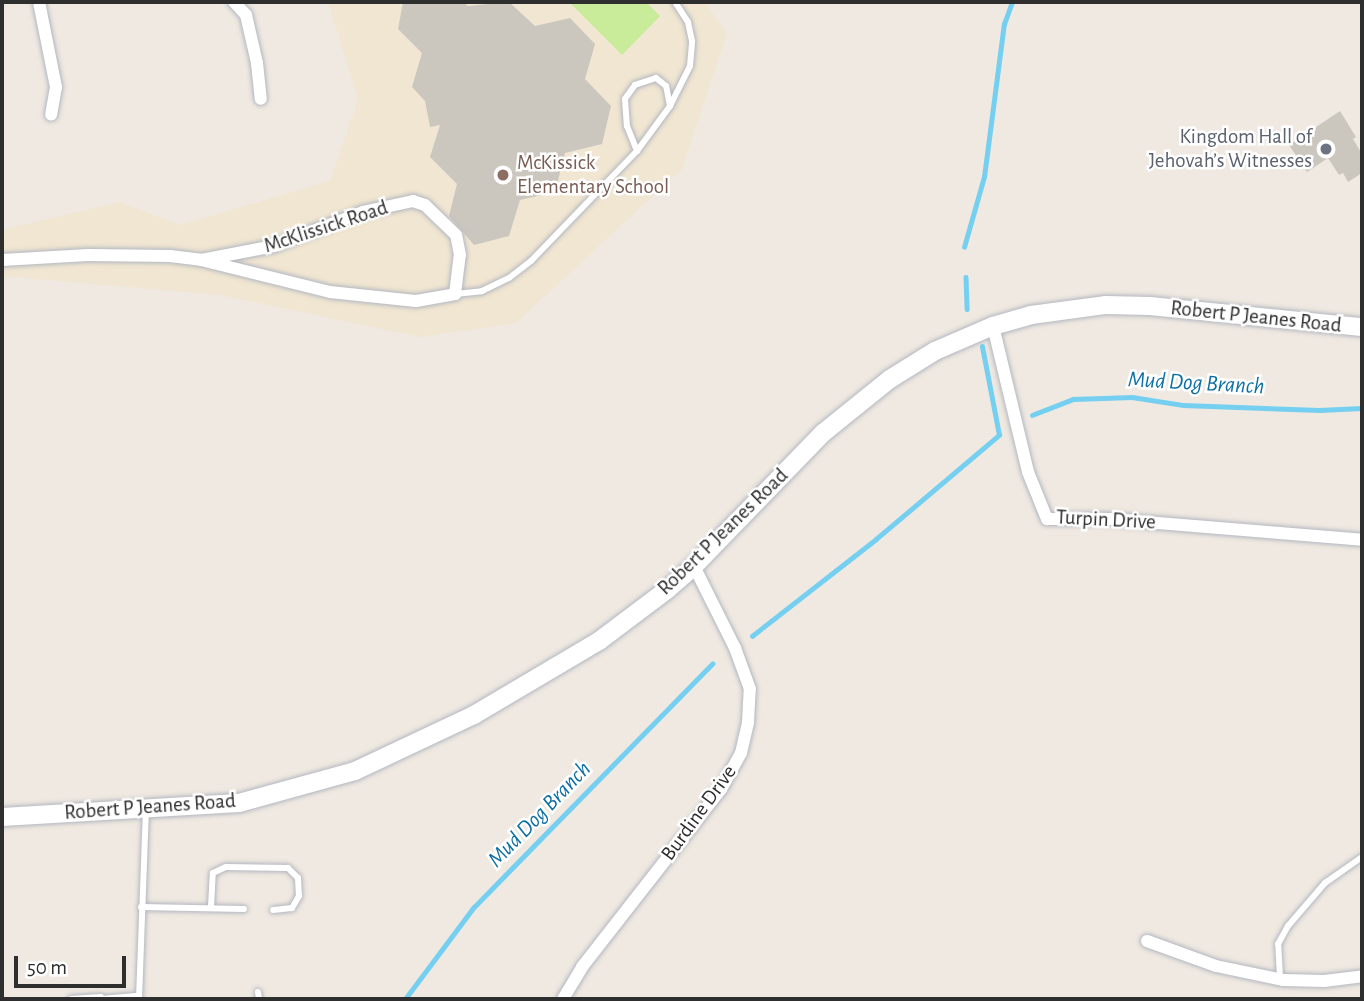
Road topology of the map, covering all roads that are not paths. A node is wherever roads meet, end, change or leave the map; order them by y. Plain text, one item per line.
1 (39, 2) edge
2 (234, 2) edge
3 (675, 2) edge
4 (261, 99) dead end
5 (670, 106) junction
6 (51, 115) dead end
7 (637, 151) junction
8 (2, 260) edge
9 (201, 260) junction
10 (455, 294) junction
11 (993, 326) junction
12 (1362, 327) edge
13 (1362, 540) edge
14 (694, 566) junction
15 (146, 808) junction
16 (2, 817) edge
17 (1362, 857) edge
18 (141, 907) junction
19 (211, 907) junction
20 (244, 909) dead end
21 (273, 910) dead end
22 (1147, 941) dead end
23 (1362, 976) edge
24 (1280, 979) junction
25 (101, 998) edge
26 (139, 998) edge
27 (71, 999) edge
28 (562, 999) edge

1 - 6 street
2 - 4 street
3 - 5 lane
5 - 7 lane
5 - 7 lane
7 - 10 lane
8 - 9 street, McKlissick Road
9 - 10 street, McKlissick Road
9 - 10 street, McKlissick Road
11 - 12 street, Robert P Jeanes Road
11 - 13 street, Turpin Drive
11 - 14 street, Robert P Jeanes Road
14 - 15 street, Robert P Jeanes Road
14 - 28 street, Burdine Drive
15 - 16 street, Robert P Jeanes Road
15 - 18 lane
17 - 24 lane
18 - 19 lane
18 - 26 lane
19 - 20 lane
19 - 21 lane
22 - 24 street
23 - 24 street
25 - 26 lane
25 - 27 lane

